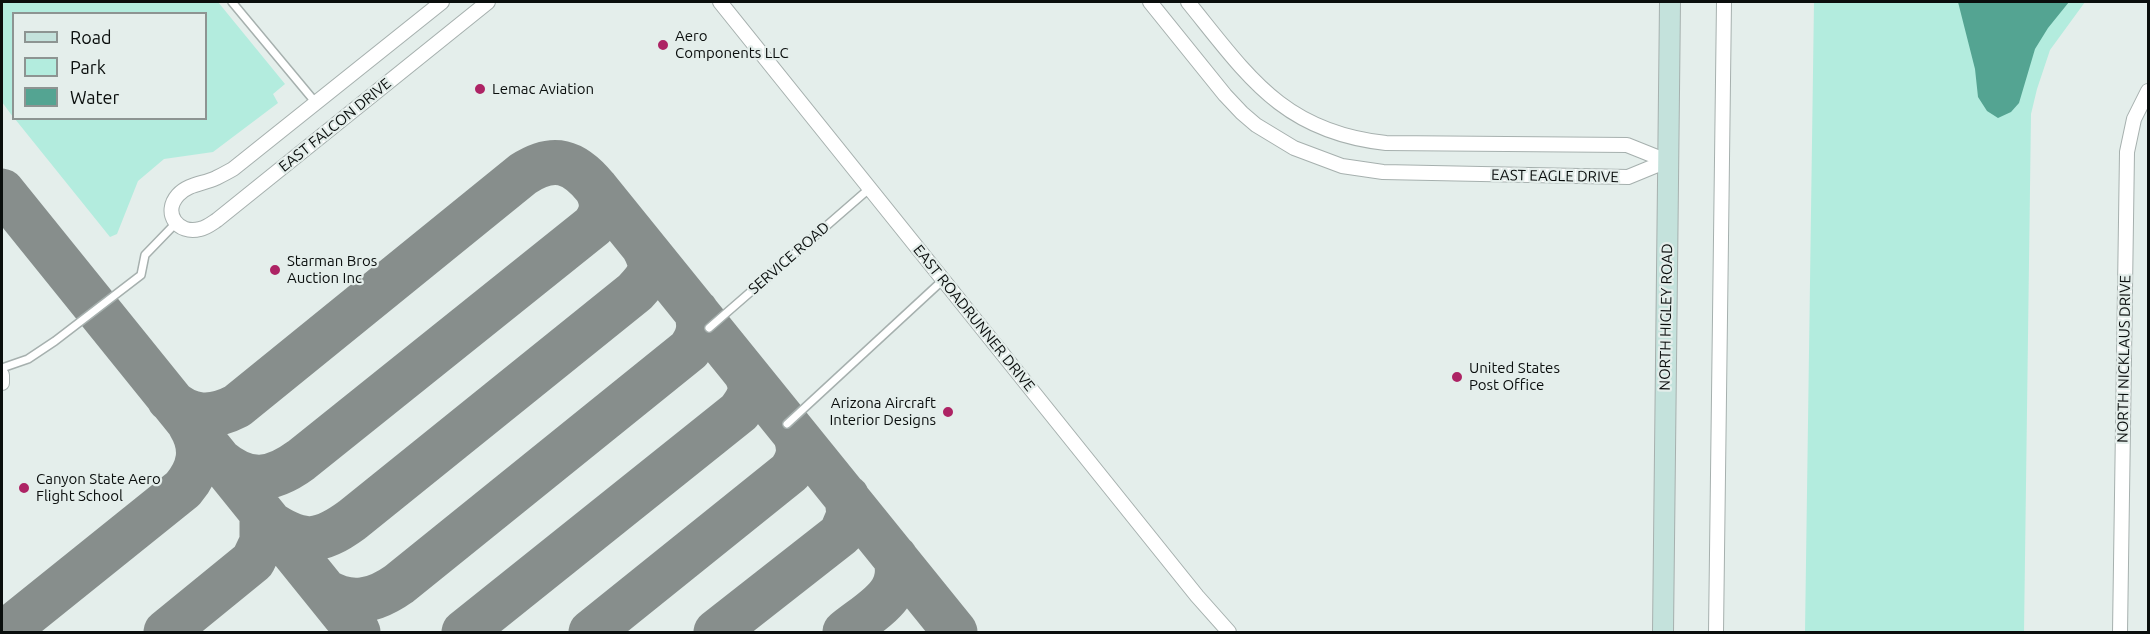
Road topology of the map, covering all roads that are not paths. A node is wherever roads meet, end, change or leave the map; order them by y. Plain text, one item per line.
1 (232, 2) edge
2 (442, 2) edge
3 (488, 2) edge
4 (720, 2) edge
5 (1150, 2) edge
6 (1188, 2) edge
7 (1670, 2) edge
8 (1724, 2) edge
9 (2148, 91) edge
10 (316, 103) junction
11 (1667, 161) junction
12 (870, 188) junction
13 (174, 224) junction
14 (943, 280) junction
15 (709, 328) dead end
16 (2, 368) edge
17 (2, 375) edge
18 (2, 382) edge
19 (787, 424) dead end
20 (1229, 633) edge
21 (1663, 633) edge
22 (1716, 633) edge
23 (2120, 633) edge

1 - 10 lane
2 - 10 street, EAST FALCON DRIVE
3 - 13 street, EAST FALCON DRIVE
4 - 12 street, EAST ROADRUNNER DRIVE
5 - 11 street, EAST EAGLE DRIVE
6 - 11 street, EAST EAGLE DRIVE
7 - 11 main road, NORTH HIGLEY ROAD
8 - 22 street
9 - 23 street, NORTH NICKLAUS DRIVE
10 - 13 street, EAST FALCON DRIVE
11 - 21 main road, NORTH HIGLEY ROAD
12 - 14 street, EAST ROADRUNNER DRIVE
12 - 15 lane, SERVICE ROAD
13 - 16 lane
14 - 19 lane
14 - 20 street, EAST ROADRUNNER DRIVE
17 - 18 street

